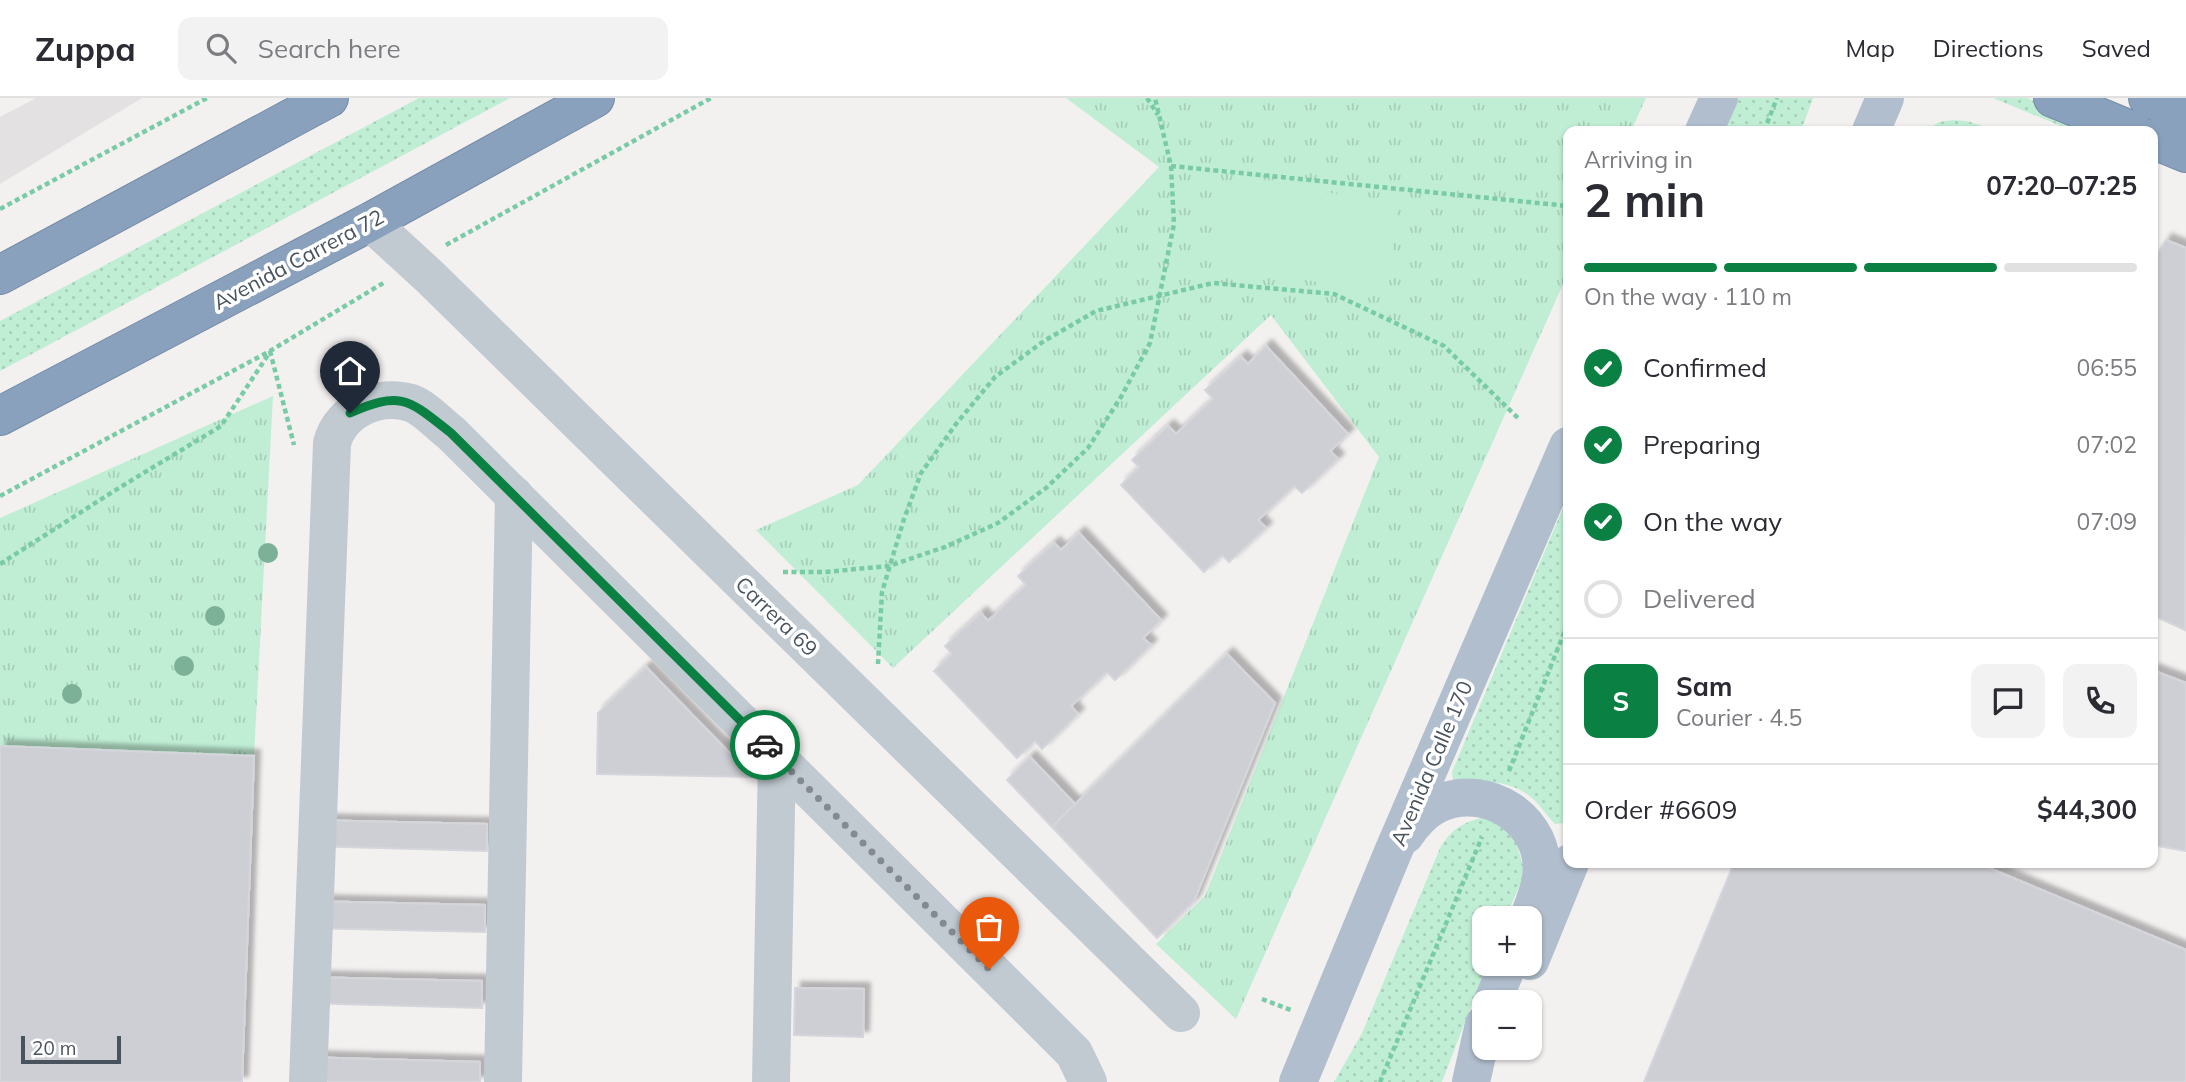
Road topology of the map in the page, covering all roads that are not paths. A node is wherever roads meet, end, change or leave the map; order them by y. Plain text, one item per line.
1 (329, 98) edge
2 (595, 98) edge
3 (1719, 98) edge
4 (1885, 98) edge
5 (2053, 98) edge
6 (2148, 98) edge
7 (2186, 114) edge
8 (1706, 126) edge
9 (1873, 126) edge
10 (2121, 126) edge
11 (2158, 141) edge
12 (2186, 153) edge
13 (370, 222) junction
14 (0, 275) edge
15 (0, 416) edge
16 (1563, 458) edge
17 (514, 495) junction
18 (777, 757) junction
19 (1393, 852) junction
20 (1568, 868) edge
21 (1532, 906) edge
22 (1542, 931) edge
23 (1181, 1013) dead end
24 (1476, 1060) edge
25 (1489, 1060) edge
26 (308, 1082) edge
27 (503, 1082) edge
28 (771, 1082) edge
29 (1088, 1082) edge
30 (1298, 1082) edge
31 (1471, 1082) edge
32 (1480, 1082) edge

1 - 14 highway
2 - 13 highway, Avenida Carrera 72
3 - 8 main road
4 - 9 main road
5 - 10 highway
6 - 7 highway
11 - 12 highway
13 - 15 highway, Avenida Carrera 72
13 - 23 street, Carrera 69
16 - 19 main road, Avenida Calle 170
17 - 18 street
17 - 26 street
17 - 27 street
18 - 28 street
18 - 29 street
19 - 21 main road
19 - 30 main road, Avenida Calle 170
20 - 22 main road
24 - 31 main road
25 - 32 main road

